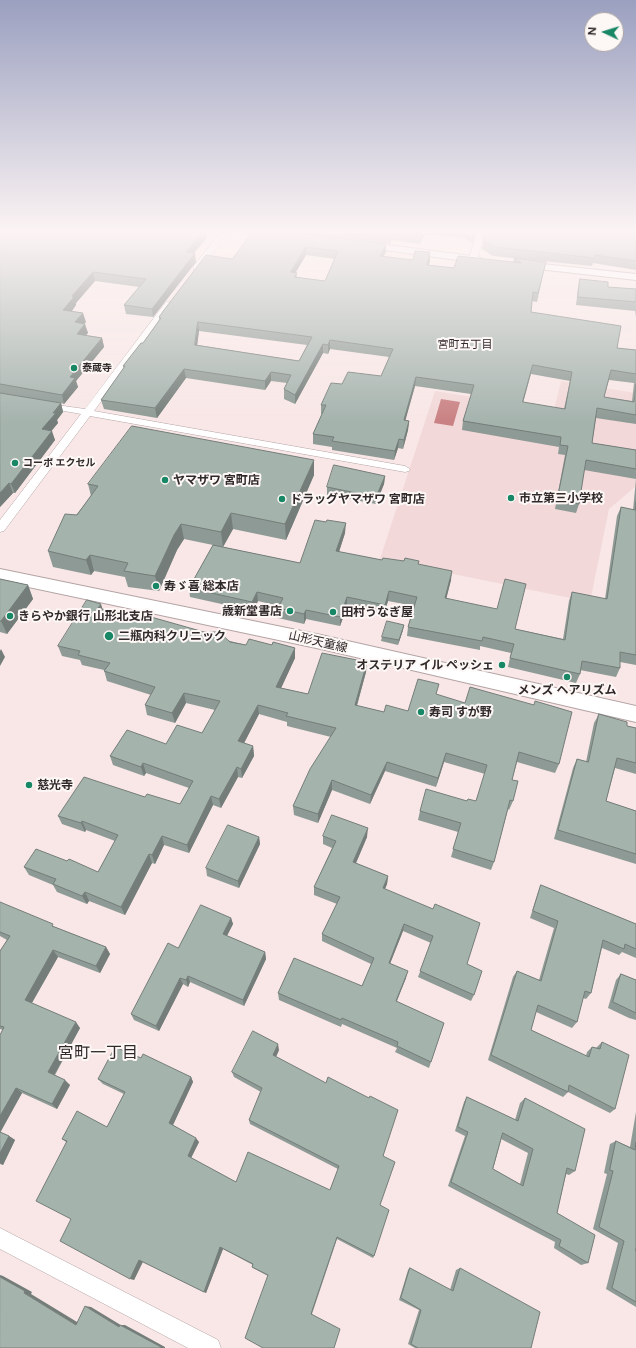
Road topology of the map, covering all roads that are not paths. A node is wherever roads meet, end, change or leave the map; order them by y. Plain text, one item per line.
1 (176, 296) edge
2 (37, 404) edge
3 (89, 413) junction
4 (405, 469) dead end
5 (0, 528) edge
6 (0, 575) edge
7 (636, 714) edge
8 (0, 1238) edge
9 (210, 1348) edge

1 - 3 street
2 - 3 street
3 - 4 street
3 - 5 street
6 - 7 main road, 山形天童線
8 - 9 street

